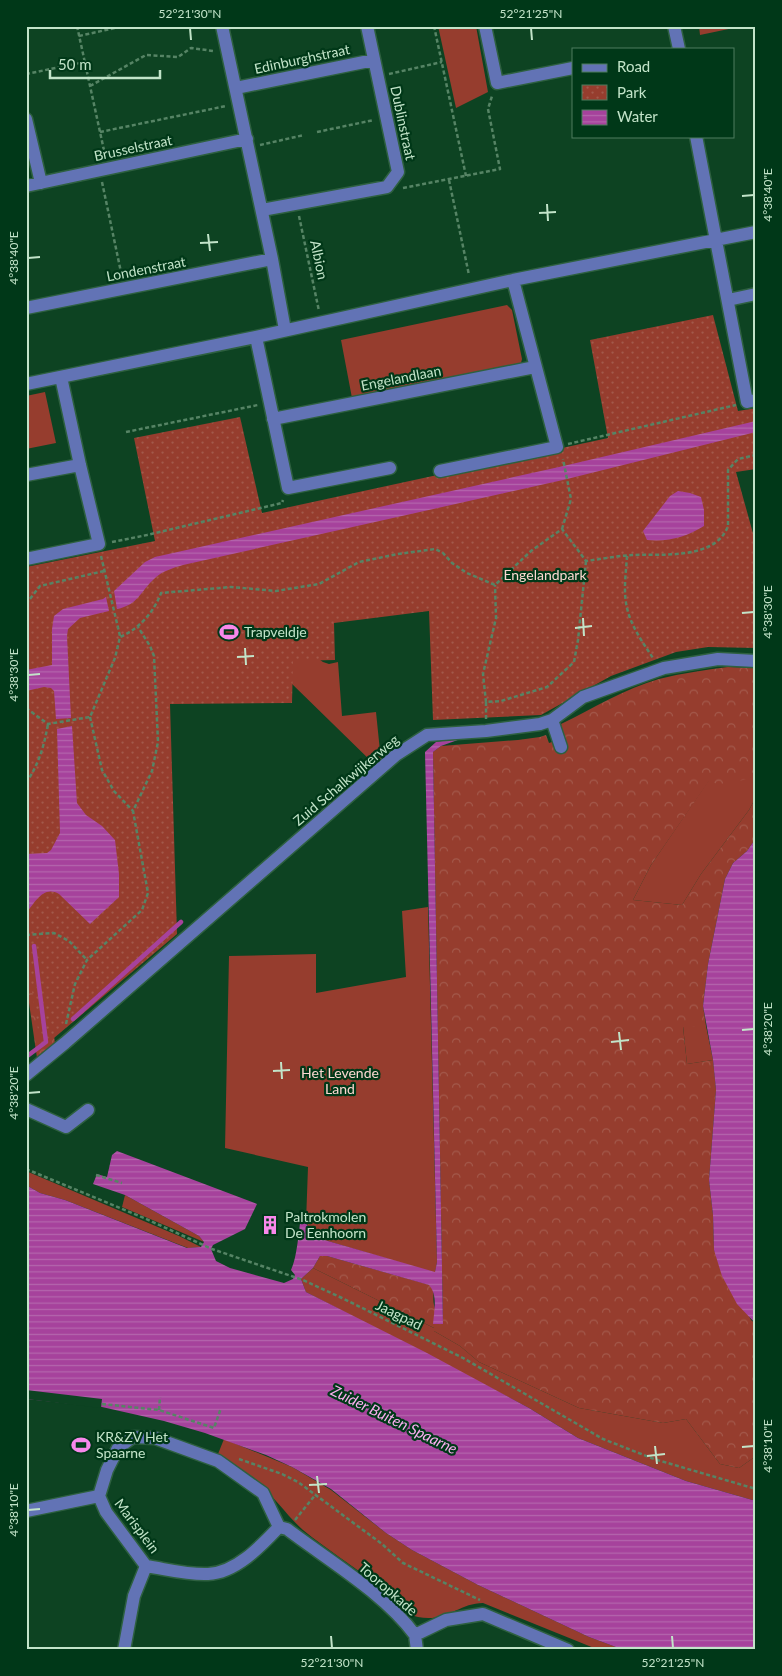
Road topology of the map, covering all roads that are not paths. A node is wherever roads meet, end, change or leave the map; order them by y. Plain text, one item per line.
1 (222, 26) edge
2 (367, 26) edge
3 (485, 26) edge
4 (674, 26) edge
5 (676, 48) edge
6 (374, 60) junction
7 (572, 68) edge
8 (236, 88) junction
9 (26, 119) edge
10 (696, 138) edge
11 (247, 143) junction
12 (41, 183) junction
13 (26, 186) edge
14 (262, 210) junction
15 (756, 232) edge
16 (715, 241) junction
17 (272, 259) junction
18 (513, 280) junction
19 (756, 294) edge
20 (728, 300) junction
21 (26, 308) edge
22 (285, 330) junction
23 (256, 337) junction
24 (535, 367) junction
25 (61, 377) junction
26 (26, 384) edge
27 (751, 401) edge
28 (273, 420) junction
29 (80, 465) junction
30 (390, 468) dead end
31 (440, 471) dead end
32 (26, 475) edge
33 (26, 559) edge
34 (756, 661) edge
35 (552, 720) junction
36 (561, 747) dead end
37 (26, 1075) edge
38 (26, 1109) edge
39 (88, 1110) dead end
40 (99, 1496) junction
41 (26, 1511) edge
42 (283, 1528) junction
43 (146, 1566) junction
44 (416, 1635) junction
45 (124, 1650) edge
46 (417, 1650) edge
47 (568, 1650) edge

1 - 8 street
2 - 6 street, Dublinstraat
3 - 7 street
4 - 5 street
6 - 8 street, Edinburghstraat
6 - 14 street, Dublinstraat
8 - 11 street
9 - 12 street
10 - 16 street
11 - 12 street, Brusselstraat
11 - 14 street
12 - 13 street, Brusselstraat
14 - 17 street
15 - 16 street
16 - 18 street
16 - 20 street
17 - 21 street, Londenstraat
17 - 22 street
18 - 22 street
18 - 24 street
19 - 20 street
20 - 27 street
22 - 23 street
23 - 25 street
23 - 28 street
24 - 28 street, Engelandlaan
24 - 31 street
25 - 26 street
25 - 29 street
28 - 30 street
29 - 32 street
29 - 33 street
34 - 35 street, Zuid Schalkwijkerweg
35 - 36 street
35 - 37 street, Zuid Schalkwijkerweg
38 - 39 street
40 - 41 street
40 - 42 street, Marisplein
40 - 43 street, Marisplein
42 - 43 street, Marisplein
42 - 44 street, Tooropkade
43 - 45 street
44 - 46 street
44 - 47 street, Tooropkade

